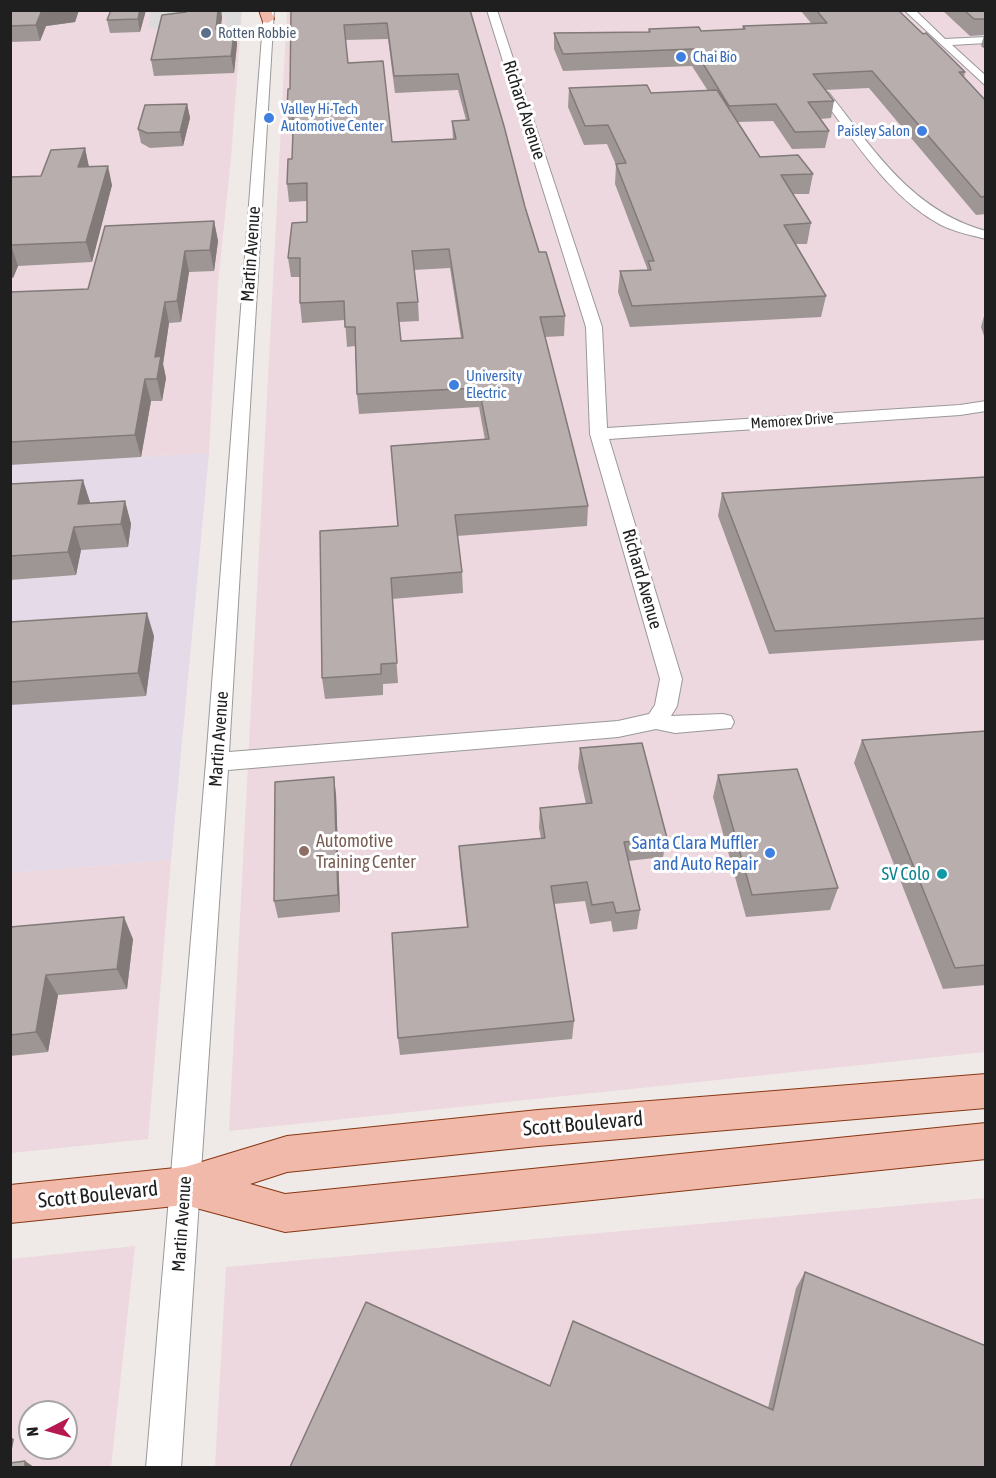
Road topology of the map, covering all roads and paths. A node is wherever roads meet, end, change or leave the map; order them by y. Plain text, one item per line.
1 (492, 10) edge
2 (909, 10) edge
3 (267, 13) edge
4 (986, 40) edge
5 (943, 42) junction
6 (985, 82) edge
7 (825, 95) edge
8 (986, 235) edge
9 (986, 406) edge
10 (599, 434) junction
11 (656, 721) junction
12 (723, 722) dead end
13 (218, 762) junction
14 (986, 1091) edge
15 (986, 1141) edge
16 (185, 1186) junction
17 (10, 1204) edge
18 (163, 1467) edge

1 - 10 street, Richard Avenue
2 - 5 street
3 - 13 street, Martin Avenue
4 - 5 street
5 - 6 street
7 - 8 street
9 - 10 street, Memorex Drive
10 - 11 street, Richard Avenue
11 - 12 street
11 - 13 street
13 - 16 street, Martin Avenue
14 - 16 main road, Scott Boulevard
15 - 16 main road, Scott Boulevard
16 - 17 main road, Scott Boulevard
16 - 18 street, Martin Avenue

